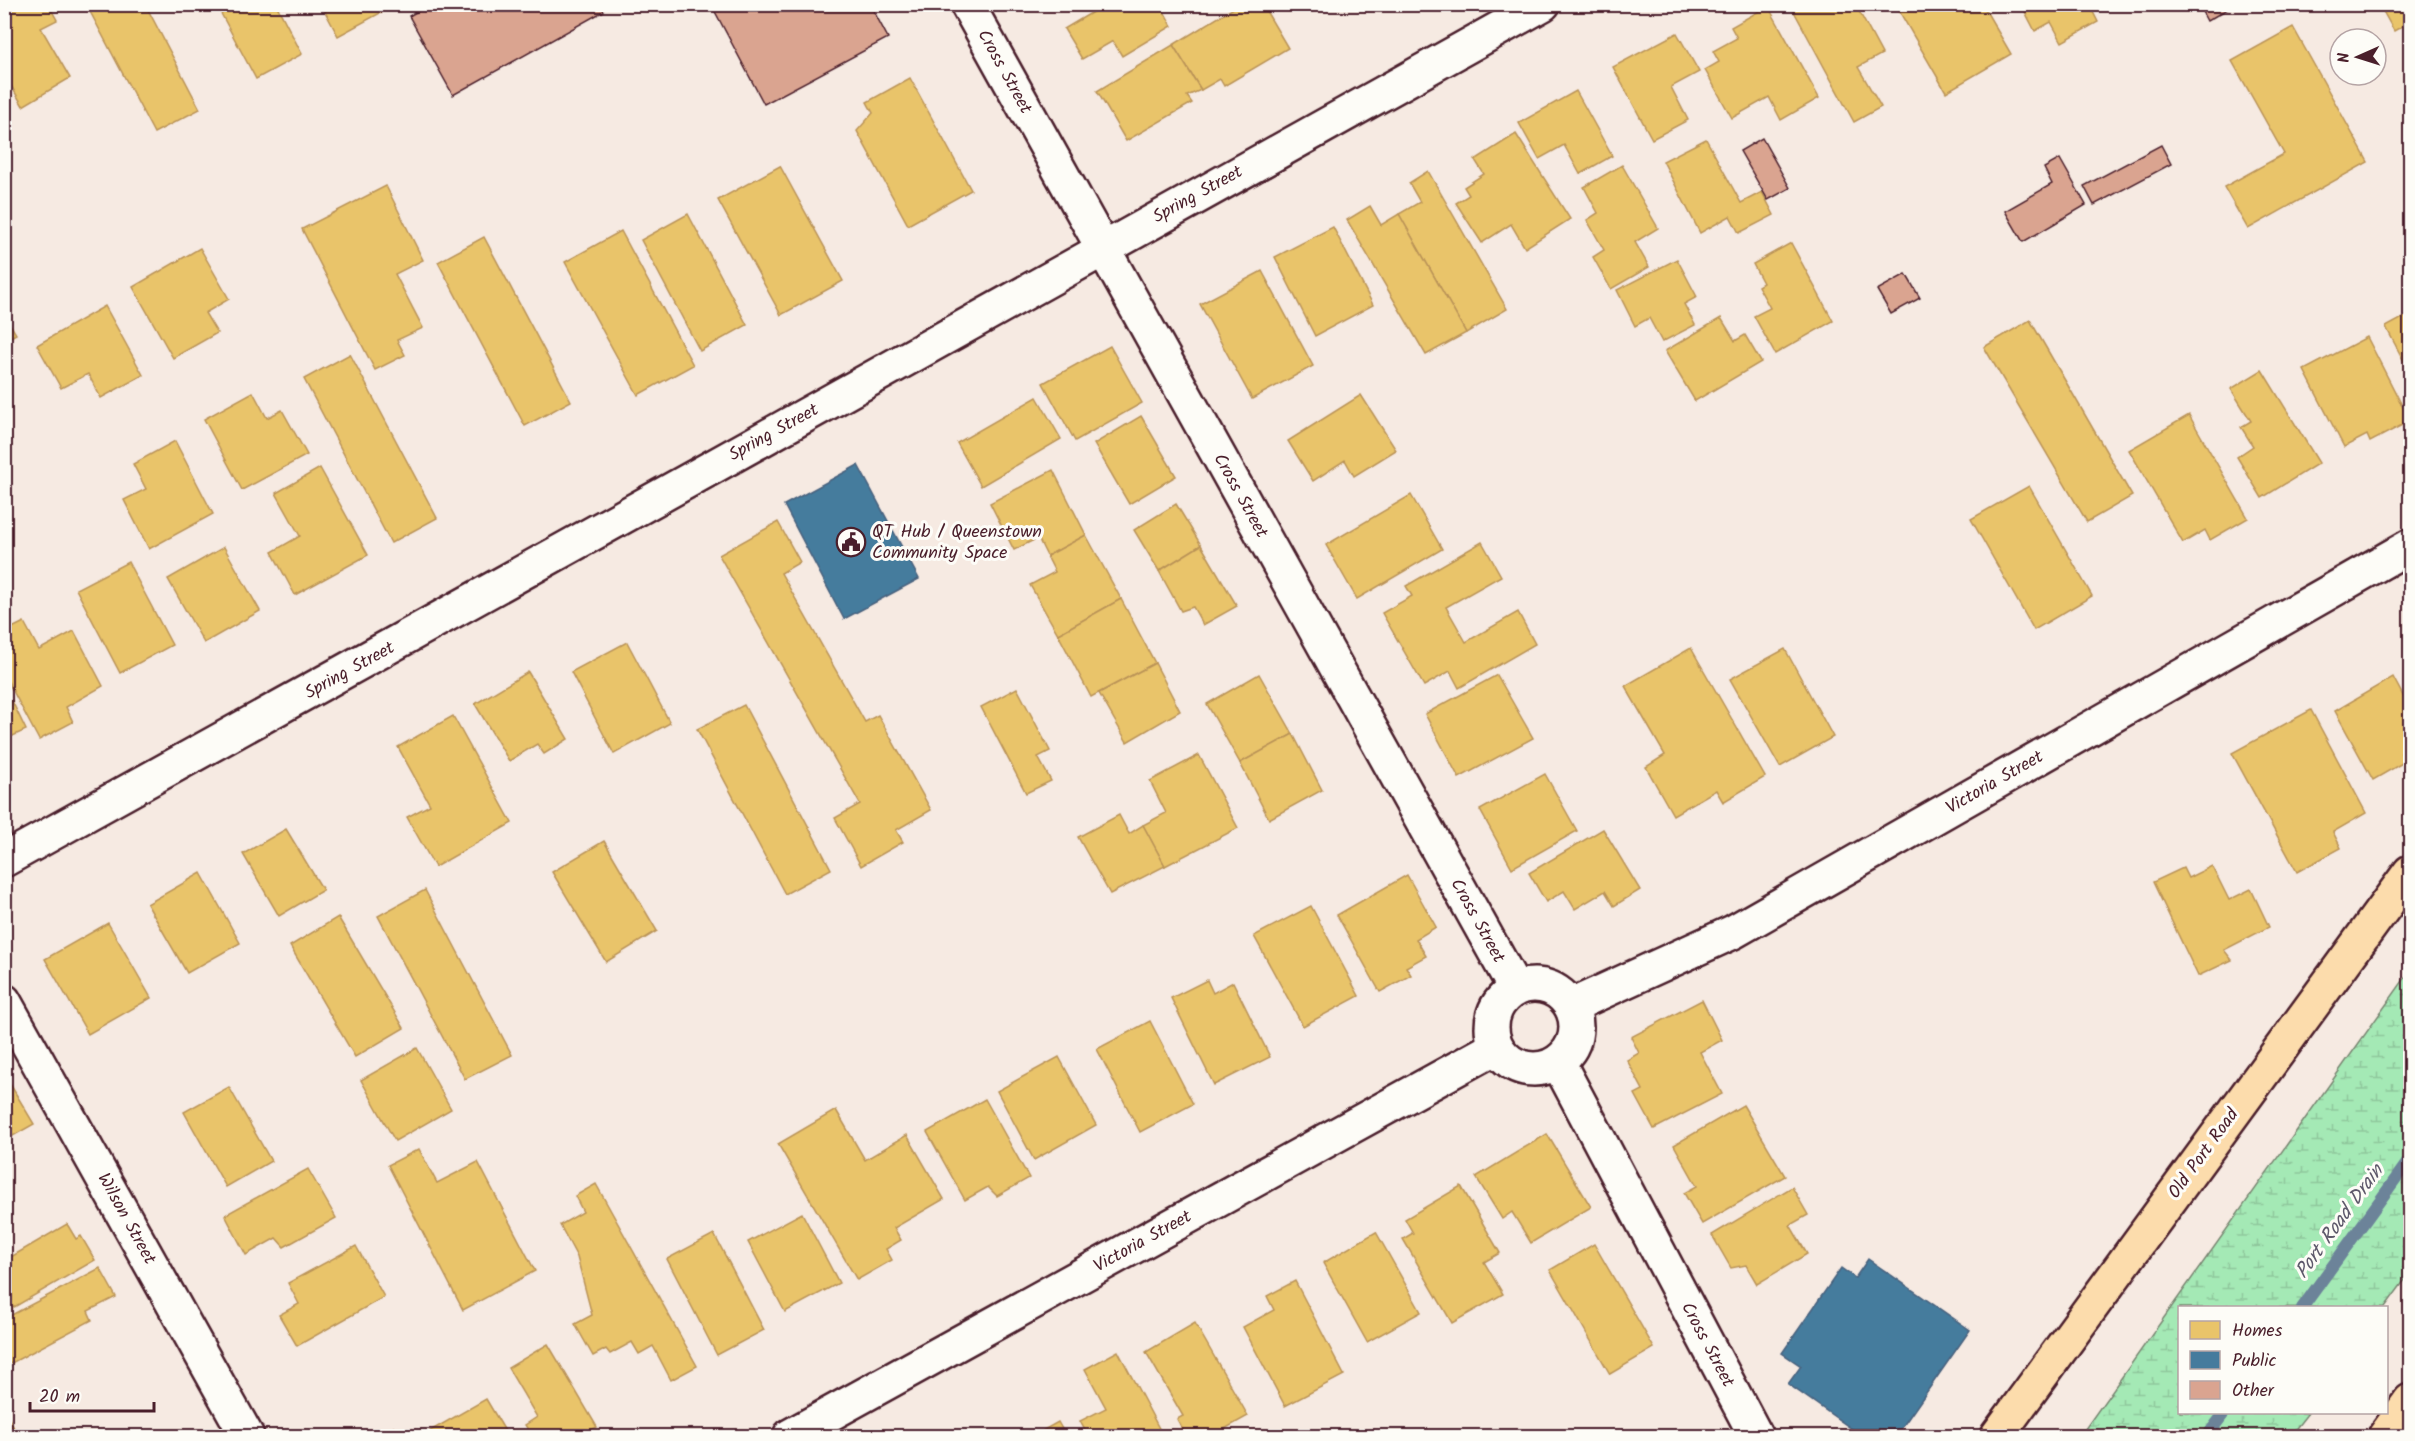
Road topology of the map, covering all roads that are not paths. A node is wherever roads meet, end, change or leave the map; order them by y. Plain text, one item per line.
1 (967, 4) edge
2 (1544, 4) edge
3 (1103, 248) junction
4 (2410, 546) edge
5 (4, 860) edge
6 (2410, 872) edge
7 (1515, 988) junction
8 (4, 1001) edge
9 (1571, 1006) junction
10 (1496, 1047) junction
11 (1558, 1062) junction
12 (2410, 1401) edge
13 (247, 1437) edge
14 (790, 1437) edge
15 (1756, 1437) edge
16 (1997, 1437) edge
17 (2385, 1437) edge

1 - 3 street, Cross Street
2 - 3 street, Spring Street
3 - 5 street, Spring Street
3 - 7 street, Cross Street
4 - 9 street, Victoria Street
6 - 16 main road, Old Port Road
7 - 9 street
7 - 10 street
8 - 13 street, Wilson Street
9 - 11 street
10 - 11 street
10 - 14 street, Victoria Street
11 - 15 street, Cross Street
12 - 17 main road

